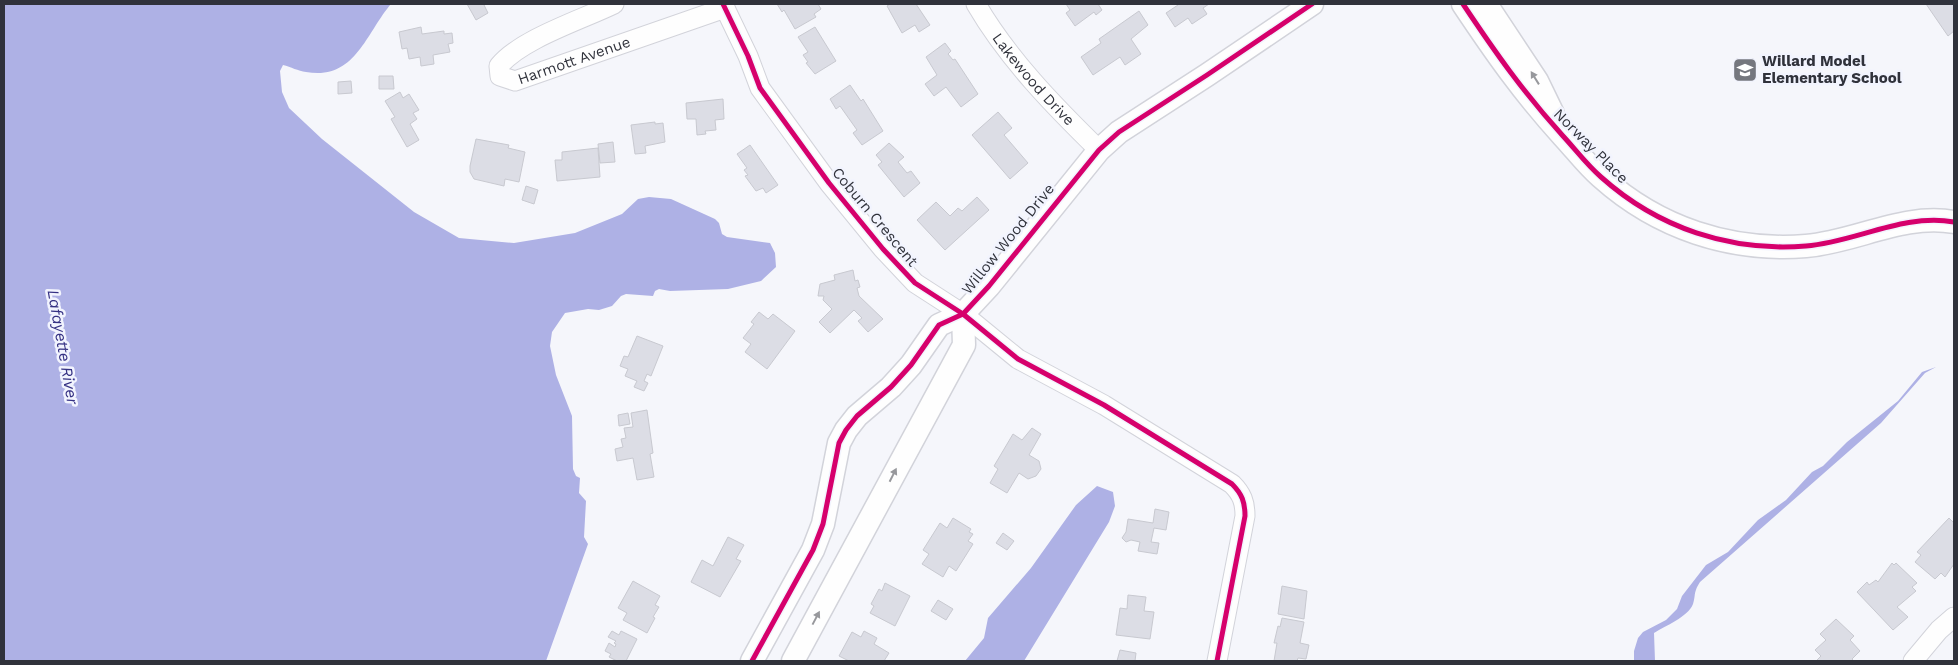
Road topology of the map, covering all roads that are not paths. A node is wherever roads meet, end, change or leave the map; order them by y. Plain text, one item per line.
1 (614, 4) edge
2 (976, 4) edge
3 (1312, 4) edge
4 (1463, 4) edge
5 (1486, 4) edge
6 (724, 6) edge
7 (1564, 137) junction
8 (1099, 150) junction
9 (1954, 222) edge
10 (963, 314) junction
11 (1954, 616) edge
12 (752, 661) edge
13 (793, 661) edge
14 (1217, 661) edge
15 (1913, 661) edge

1 - 6 street, Harmott Avenue
2 - 8 street, Lakewood Drive
3 - 8 street, Willow Wood Drive
4 - 7 street, Norway Place
7 -> 5 street, Norway Place
6 - 10 street, Coburn Crescent
7 - 9 street, Norway Place
8 - 10 street, Willow Wood Drive
10 - 12 street, Willow Wood Drive
13 -> 10 street, Willow Wood Drive
10 - 14 street, Coburn Crescent
11 - 15 street

